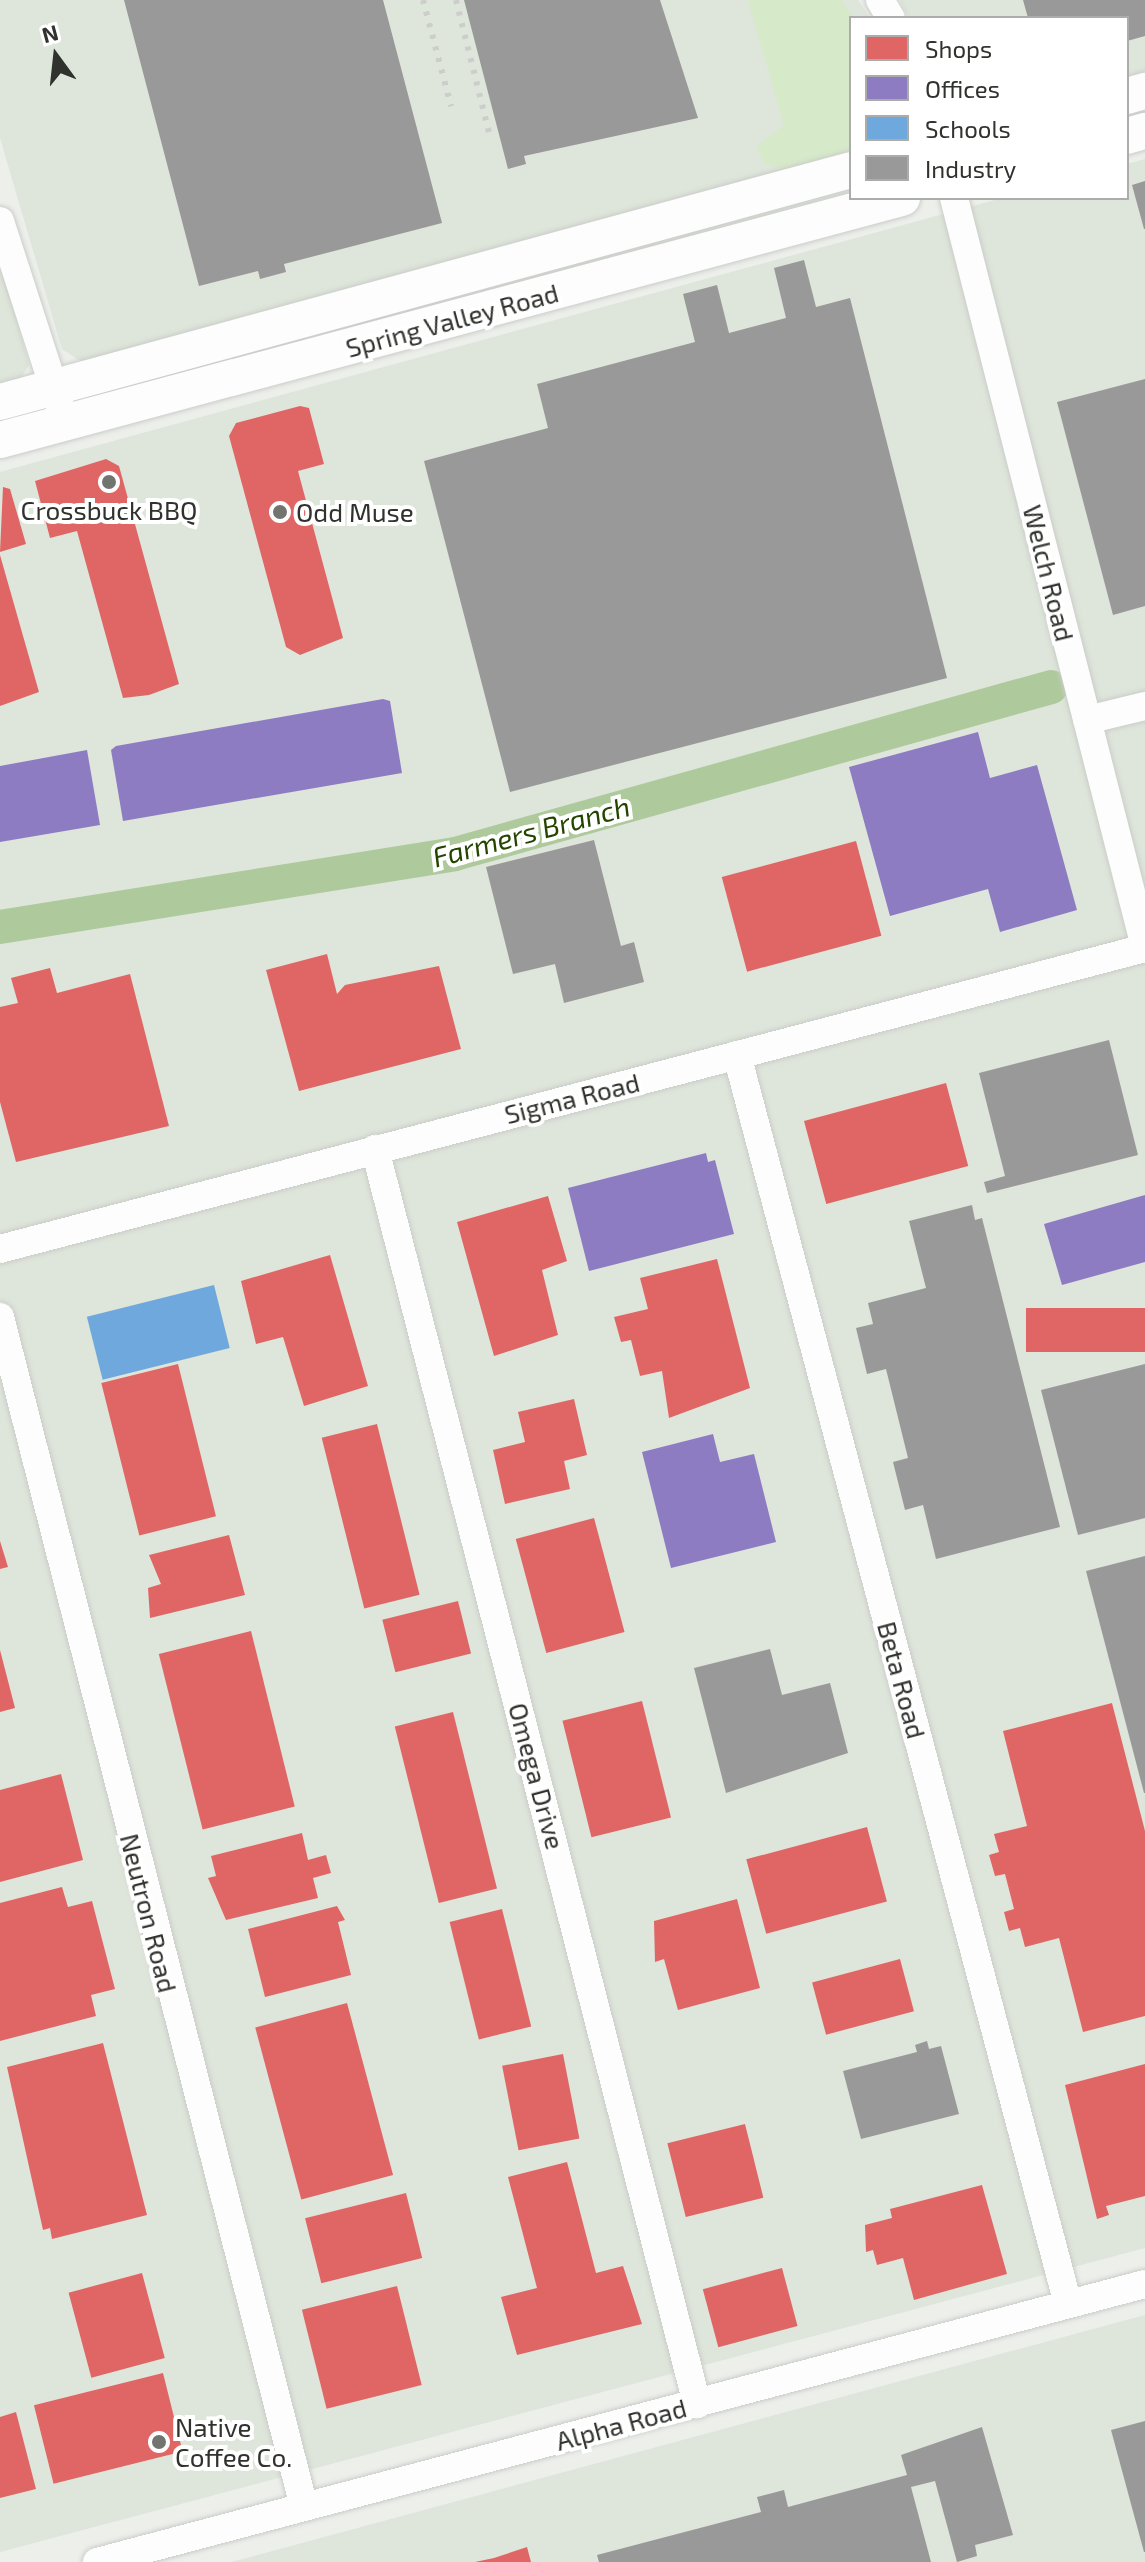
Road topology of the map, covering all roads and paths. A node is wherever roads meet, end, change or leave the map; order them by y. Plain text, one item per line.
1 (849, 171) edge
2 (895, 200) edge
3 (955, 200) edge
4 (0, 221) edge
5 (375, 301) junction
6 (384, 339) junction
7 (53, 387) junction
8 (0, 402) edge
9 (65, 423) junction
10 (0, 440) edge
11 (1145, 706) edge
12 (1087, 720) junction
13 (1145, 948) edge
14 (737, 1055) junction
15 (375, 1149) junction
16 (0, 1249) edge
17 (0, 1317) edge
18 (1145, 2284) edge
19 (1068, 2304) junction
20 (697, 2404) junction
21 (304, 2507) junction
22 (97, 2562) edge

1 - 5 main road, Spring Valley Road
2 - 6 main road, Spring Valley Road
3 - 12 street, Welch Road
4 - 7 street
5 - 6 main road
5 - 7 main road, Spring Valley Road
6 - 9 main road, Spring Valley Road
7 - 8 main road, Spring Valley Road
7 - 9 street
9 - 10 main road, Spring Valley Road
11 - 12 street
12 - 13 street, Welch Road
13 - 14 street, Sigma Road
14 - 15 street, Sigma Road
14 - 19 street, Beta Road
15 - 16 street, Sigma Road
15 - 20 street, Omega Drive
17 - 21 street, Neutron Road
18 - 19 street, Alpha Road
19 - 20 street, Alpha Road
20 - 21 street, Alpha Road
21 - 22 street, Alpha Road

